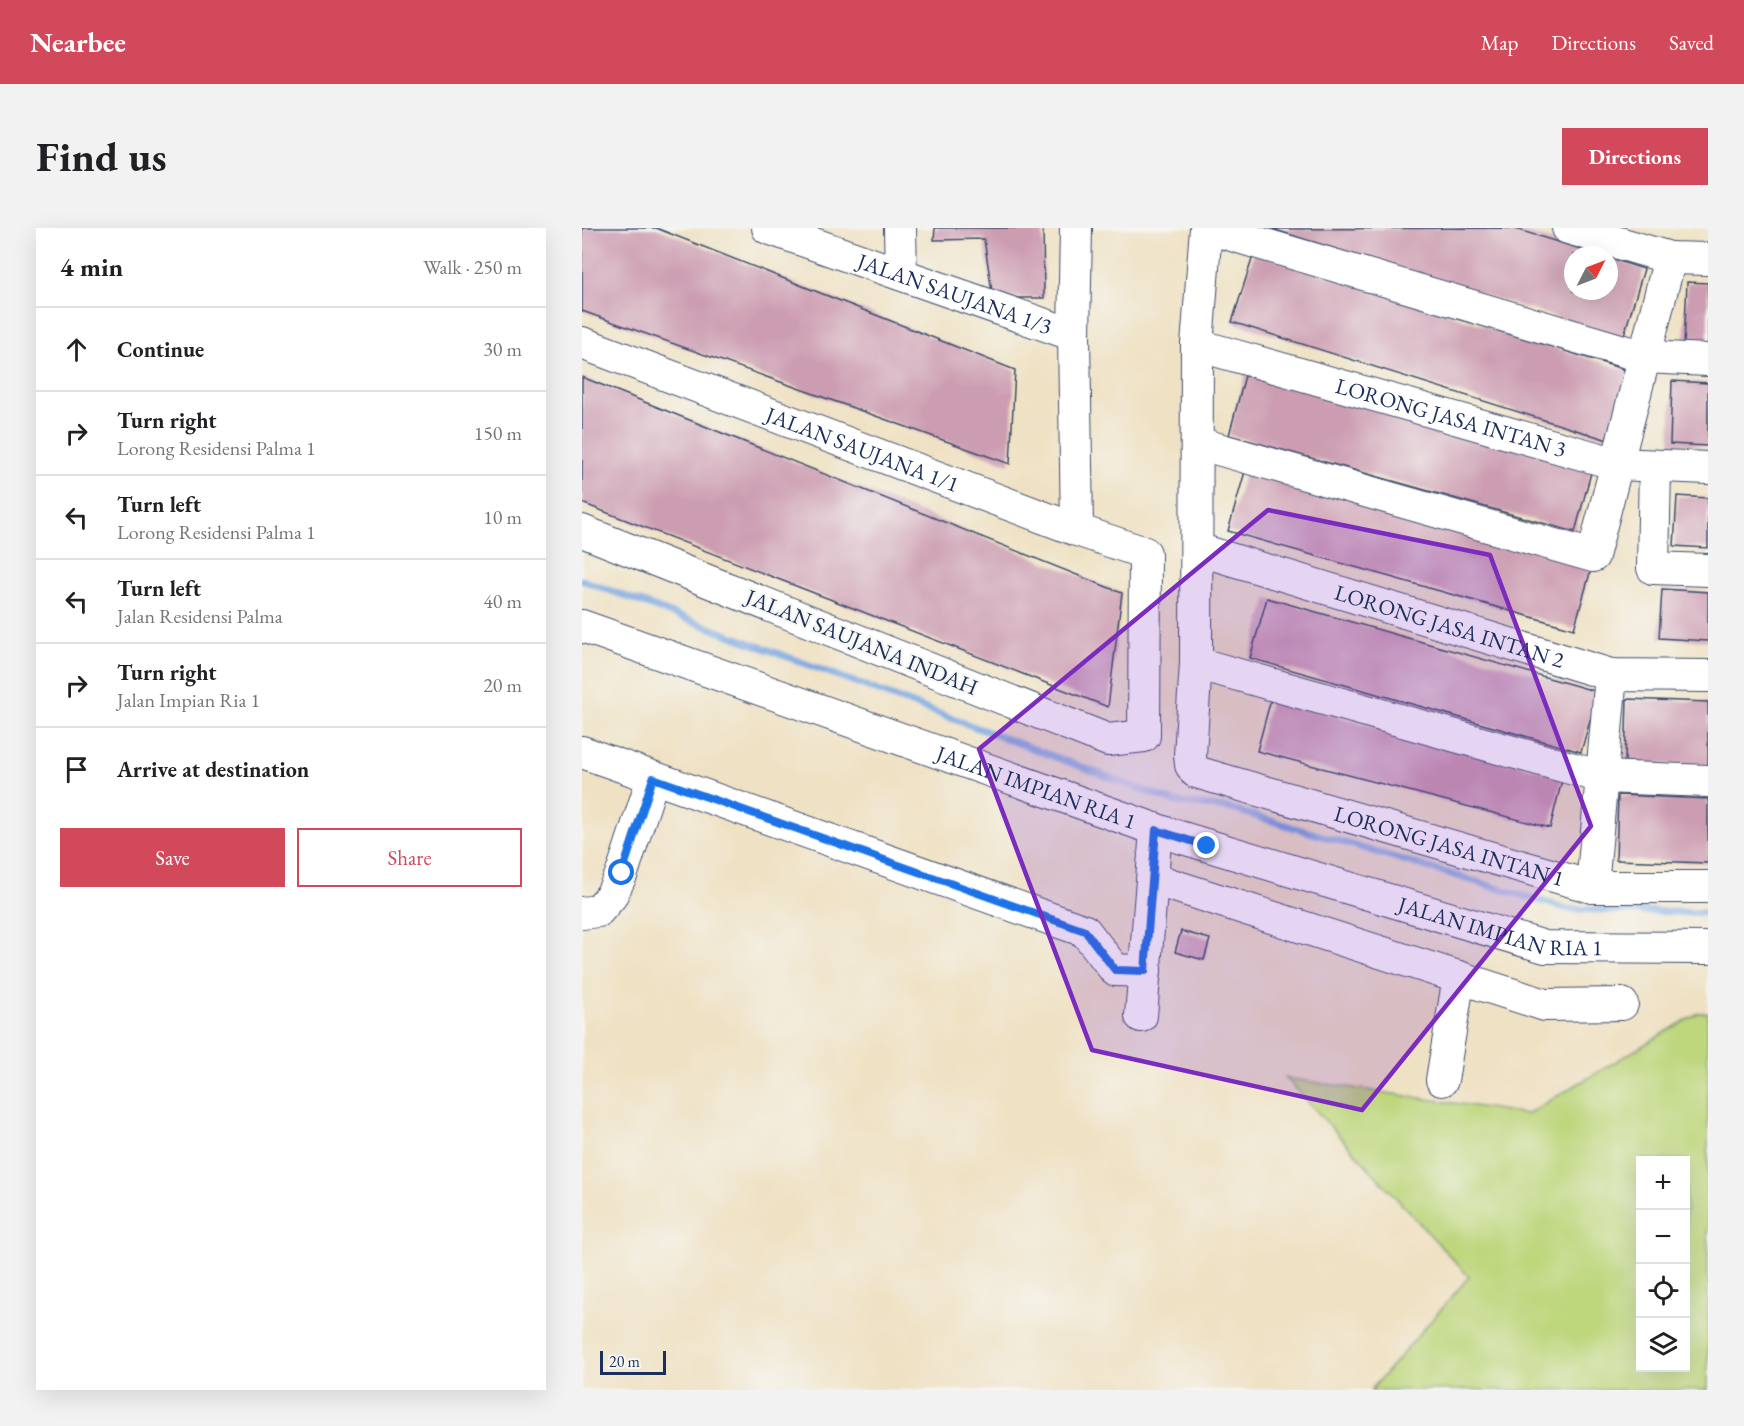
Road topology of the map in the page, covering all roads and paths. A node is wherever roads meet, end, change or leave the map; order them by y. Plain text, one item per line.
1 (768, 228) edge
2 (900, 228) edge
3 (1076, 228) edge
4 (1207, 228) edge
5 (1568, 228) edge
6 (1670, 258) junction
7 (1708, 259) edge
8 (901, 274) junction
9 (1074, 335) junction
10 (582, 343) edge
11 (1197, 345) junction
12 (1644, 357) junction
13 (1708, 360) edge
14 (1197, 443) junction
15 (1617, 464) junction
16 (1655, 467) junction
17 (1708, 468) edge
18 (1077, 530) junction
19 (582, 531) edge
20 (1197, 549) junction
21 (1708, 570) edge
22 (582, 626) edge
23 (1196, 663) junction
24 (1611, 675) junction
25 (1708, 676) edge
26 (1144, 736) joint
27 (582, 752) edge
28 (1602, 777) junction
29 (653, 778) junction
30 (1708, 781) edge
31 (1156, 830) junction
32 (1153, 879) junction
33 (1592, 887) junction
34 (1708, 887) edge
35 (582, 913) edge
36 (1708, 948) edge
37 (1145, 971) junction
38 (1459, 977) junction
39 (1622, 1004) dead end
40 (1141, 1016) dead end
41 (1442, 1080) dead end

1 - 8 street, JALAN SAUJANA 1/3
2 - 8 street
3 - 9 street
4 - 11 street
4 - 12 street
5 - 6 street
6 - 7 street
6 - 12 street
8 - 9 street, JALAN SAUJANA 1/3
9 - 18 street
10 - 18 street, JALAN SAUJANA 1/1
11 - 14 street
11 - 15 street, LORONG JASA INTAN 3
12 - 13 street
12 - 15 street
14 - 15 street
14 - 20 street
15 - 16 street, LORONG JASA INTAN 3
16 - 17 street, LORONG JASA INTAN 3
16 - 21 street
18 - 26 street, JALAN SAUJANA 1/1
19 - 26 street, JALAN SAUJANA INDAH
20 - 23 street
20 - 24 street, LORONG JASA INTAN 2
22 - 31 street, JALAN IMPIAN RIA 1
23 - 28 street
23 - 33 street, LORONG JASA INTAN 1
24 - 25 street, LORONG JASA INTAN 2
24 - 28 street
27 - 29 street
28 - 30 street
28 - 33 street
29 - 35 street
29 - 37 street
31 - 32 street
31 - 36 street, JALAN IMPIAN RIA 1
32 - 37 street
32 - 38 street
33 - 34 street, LORONG JASA INTAN 1
37 - 40 street
38 - 39 street
38 - 41 street

